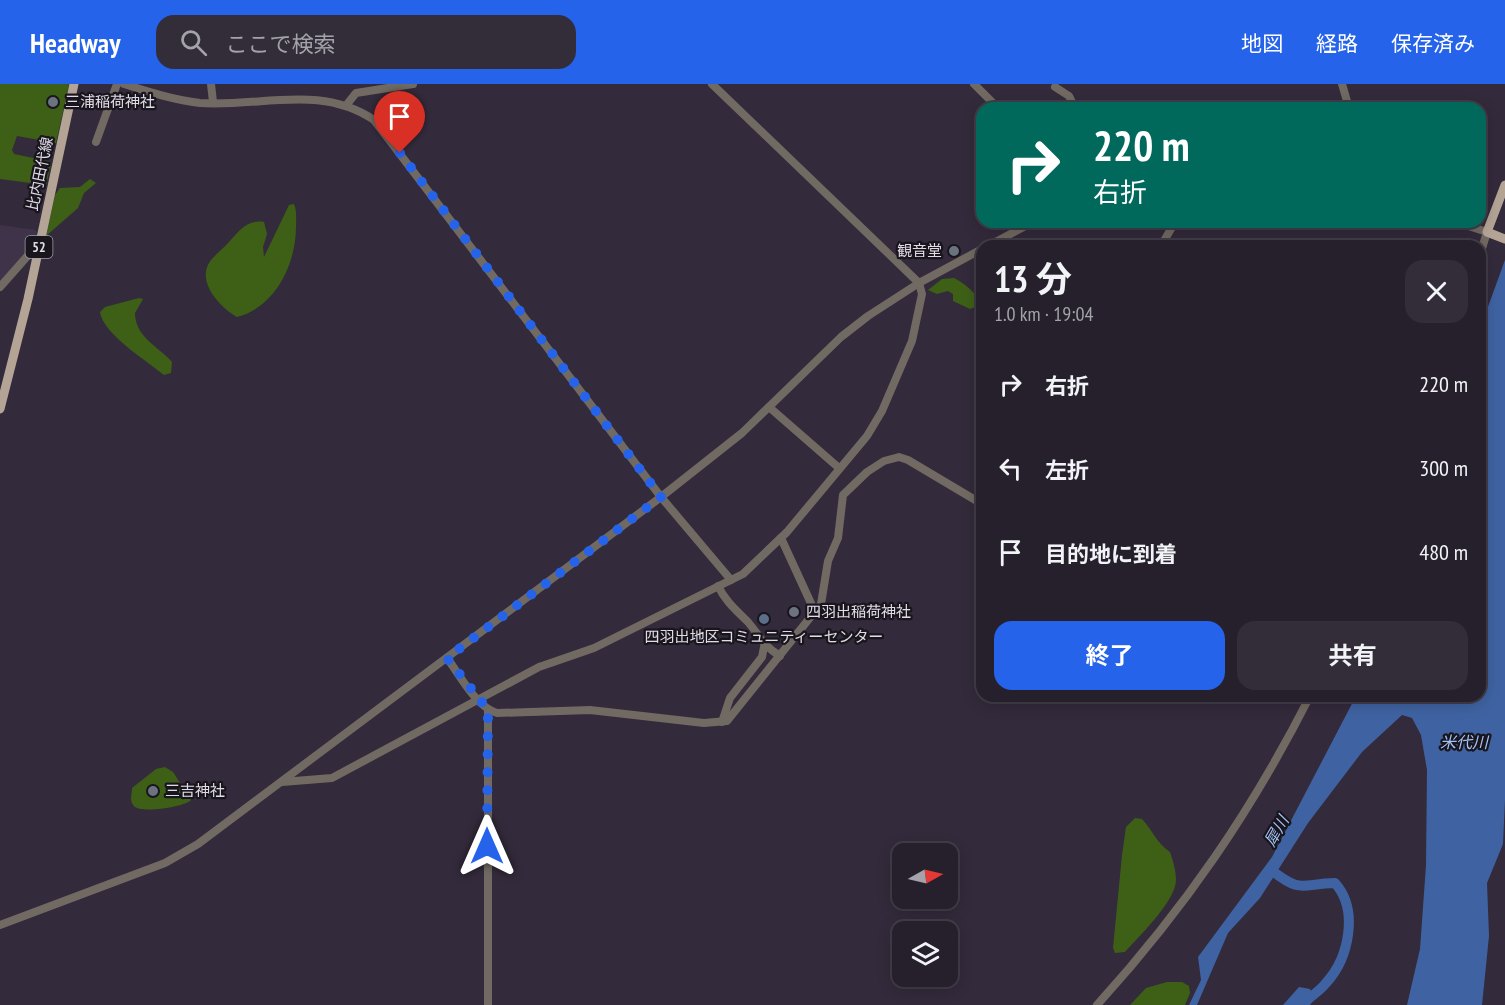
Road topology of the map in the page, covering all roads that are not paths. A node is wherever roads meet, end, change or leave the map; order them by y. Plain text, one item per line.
1 (74, 84) edge
2 (117, 84) edge
3 (124, 84) edge
4 (211, 84) edge
5 (413, 84) edge
6 (712, 84) edge
7 (974, 84) edge
8 (1342, 84) edge
9 (1055, 87) dead end
10 (213, 102) junction
11 (992, 102) edge
12 (1072, 102) edge
13 (1347, 102) edge
14 (348, 103) junction
15 (96, 142) dead end
16 (1505, 185) edge
17 (1022, 228) edge
18 (1475, 228) edge
19 (1487, 232) junction
20 (1502, 237) edge
21 (999, 240) edge
22 (1485, 240) edge
23 (38, 251) junction
24 (976, 252) edge
25 (919, 283) junction
26 (0, 287) edge
27 (769, 407) junction
28 (0, 409) edge
29 (839, 468) junction
30 (661, 497) junction
31 (976, 500) edge
32 (781, 538) junction
33 (732, 579) junction
34 (718, 586) junction
35 (815, 612) junction
36 (765, 647) junction
37 (780, 656) junction
38 (447, 658) junction
39 (478, 699) junction
40 (1307, 702) edge
41 (488, 710) junction
42 (722, 722) junction
43 (281, 782) junction
44 (0, 925) edge
45 (488, 1005) edge
46 (1098, 1005) edge

1 - 23 main road, 比内田代線 / 52
2 - 15 street
3 - 10 street
4 - 10 street
5 - 14 street
6 - 25 street
7 - 11 street
8 - 13 street
9 - 12 street
10 - 14 street
14 - 30 street
16 - 19 main road
17 - 21 street
18 - 19 street
19 - 20 main road
19 - 22 street
23 - 26 street
23 - 28 main road, 比内田代線 / 52
24 - 25 street
25 - 27 street
25 - 29 street
27 - 29 street
27 - 30 street
29 - 32 street
30 - 33 street
30 - 38 street
31 - 35 street
32 - 33 street
32 - 35 street
33 - 34 street
34 - 36 street
34 - 39 street
35 - 37 street
36 - 37 street
36 - 42 street
37 - 42 street
38 - 39 street
38 - 43 street
39 - 41 street
39 - 43 street
40 - 46 street
41 - 42 street
41 - 45 street
43 - 44 street

